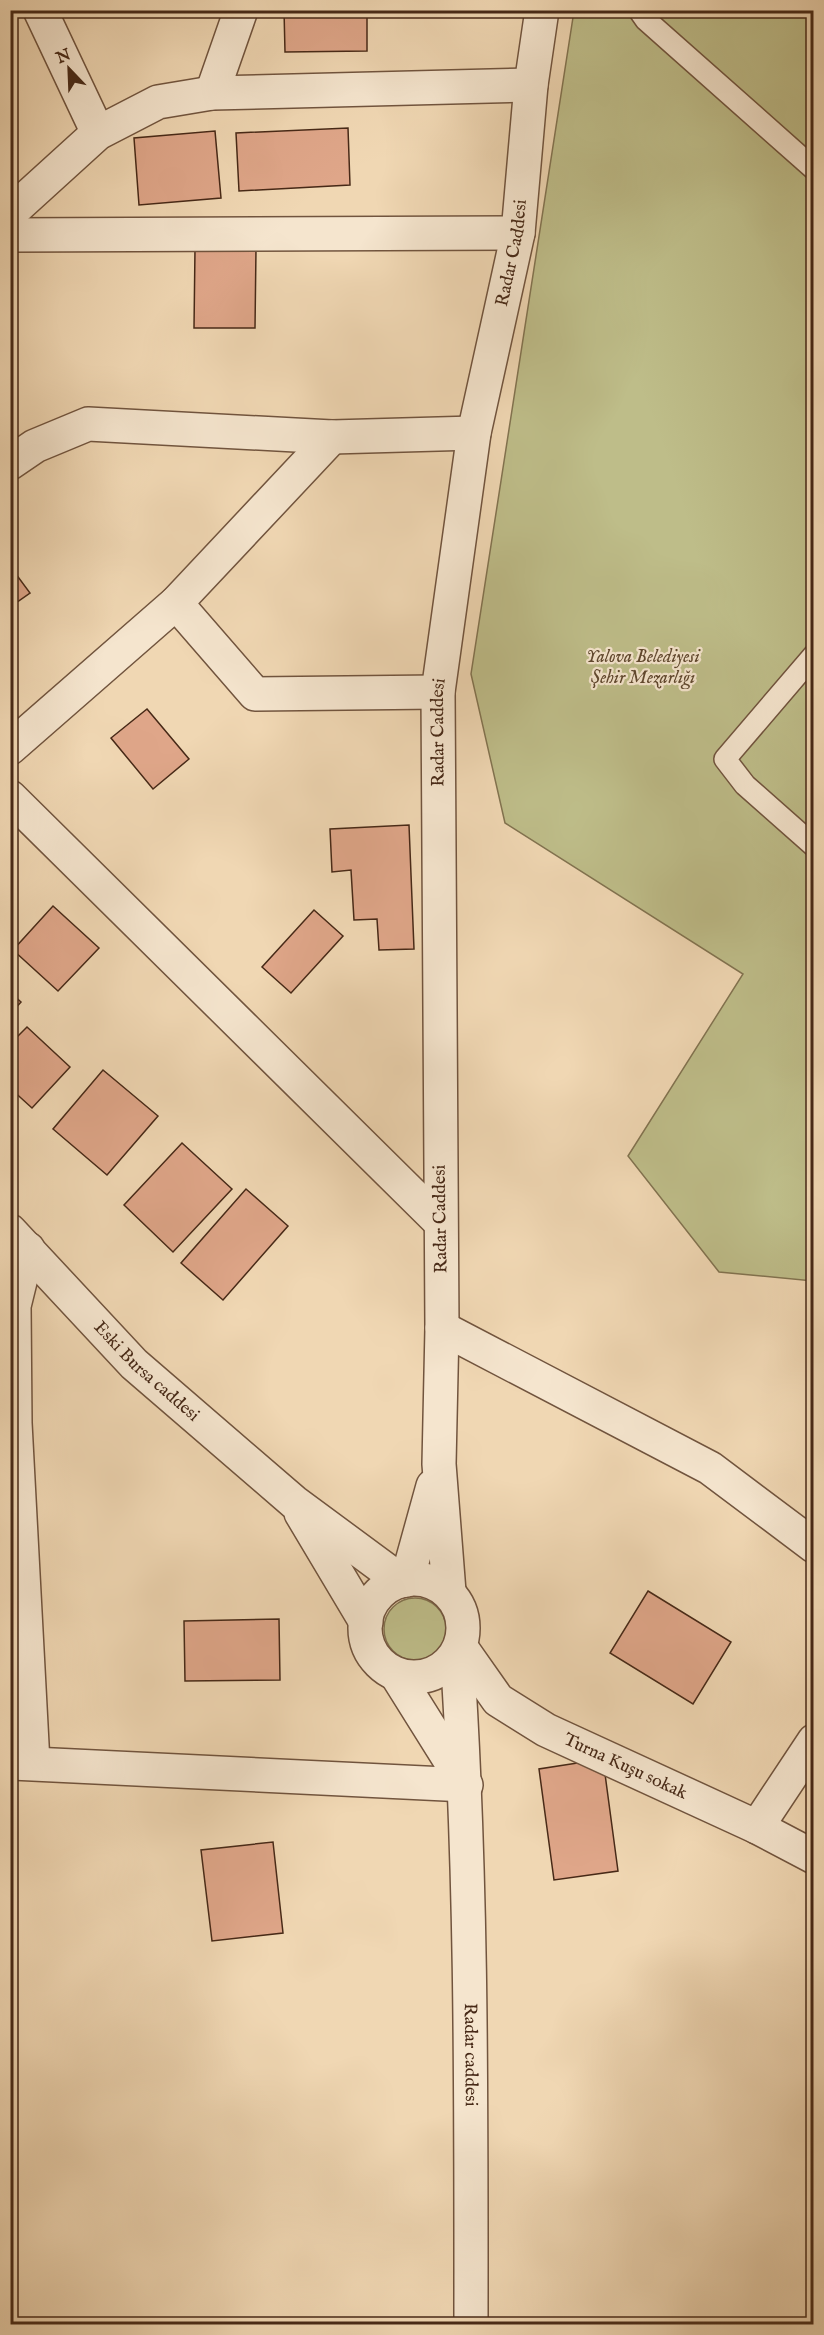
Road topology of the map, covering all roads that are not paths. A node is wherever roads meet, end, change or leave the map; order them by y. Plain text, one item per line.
1 (40, 10) edge
2 (241, 10) edge
3 (542, 10) edge
4 (639, 10) edge
5 (531, 85) junction
6 (212, 93) junction
7 (98, 133) junction
8 (813, 169) edge
9 (10, 213) edge
10 (518, 233) junction
11 (10, 235) edge
12 (474, 433) junction
13 (332, 438) junction
14 (10, 463) edge
15 (176, 603) junction
16 (813, 655) edge
17 (438, 692) junction
18 (10, 748) edge
19 (10, 797) edge
20 (813, 846) edge
21 (440, 1222) junction
22 (19, 1240) edge
23 (442, 1328) junction
24 (439, 1464) junction
25 (294, 1502) junction
26 (813, 1546) edge
27 (404, 1580) junction
28 (448, 1592) junction
29 (366, 1622) junction
30 (458, 1650) junction
31 (396, 1674) junction
32 (813, 1741) edge
33 (22, 1763) edge
34 (466, 1785) junction
35 (757, 1827) junction
36 (813, 1857) edge
37 (471, 2325) edge

1 - 7 street
2 - 6 street
3 - 5 street, Radar Caddesi
4 - 8 lane
5 - 6 street
5 - 10 street, Radar Caddesi
6 - 7 street
7 - 9 street
10 - 11 street
10 - 12 street, Radar Caddesi
12 - 13 street
12 - 17 street, Radar Caddesi
13 - 14 street
13 - 15 street
15 - 17 street
15 - 18 street
16 - 20 lane
17 - 21 street, Radar Caddesi
19 - 21 street
21 - 23 street, Radar Caddesi
22 - 25 street, Eski Bursa caddesi
22 - 33 street
23 - 24 street, Radar Caddesi
23 - 26 street
24 - 27 street, Radar Caddesi
24 - 28 street, Radar Caddesi
25 - 27 street, Eski Bursa caddesi
25 - 29 street, Eski Bursa caddesi
27 - 28 street
27 - 29 street
28 - 30 street
29 - 31 street
30 - 31 street
30 - 34 street, Radar caddesi
30 - 35 street, Turna Kuşu sokak
31 - 34 street
32 - 35 street
33 - 34 street
34 - 37 street, Radar caddesi
35 - 36 street, Turna Kuşu sokak

